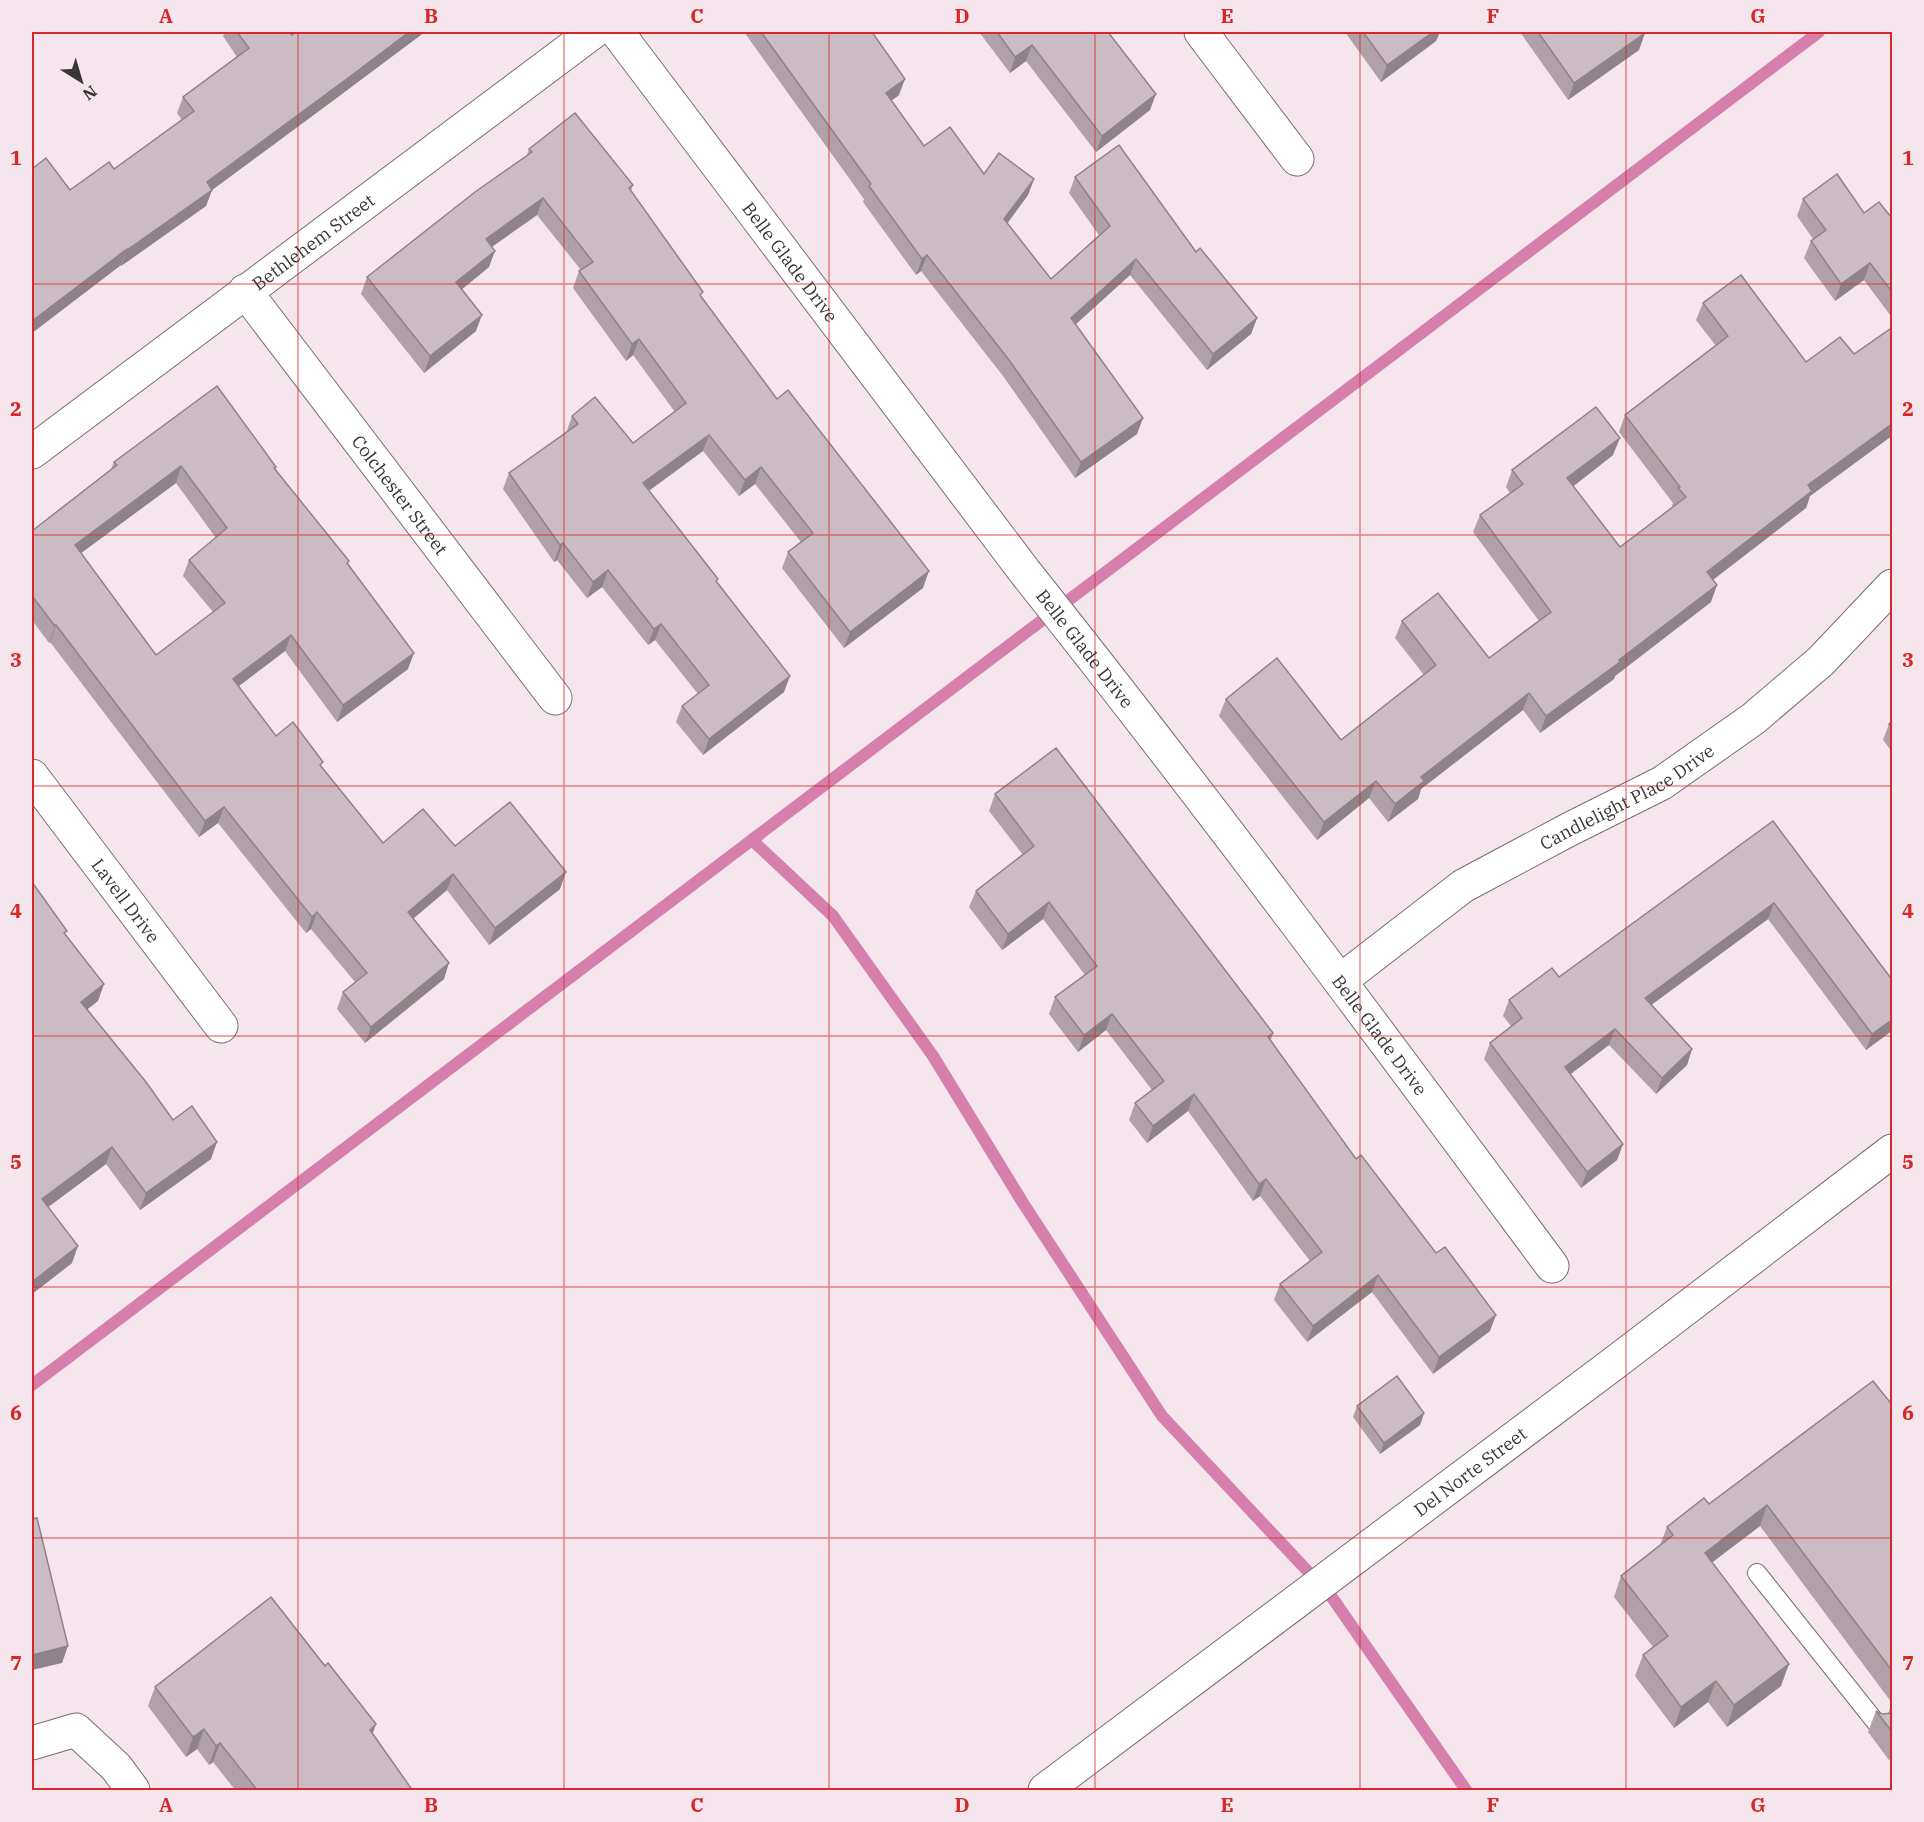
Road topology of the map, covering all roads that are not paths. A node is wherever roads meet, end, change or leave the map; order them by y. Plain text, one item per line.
1 (592, 32) edge
2 (617, 32) edge
3 (1201, 32) edge
4 (1297, 159) dead end
5 (245, 291) junction
6 (32, 452) edge
7 (1893, 586) edge
8 (555, 698) dead end
9 (32, 776) edge
10 (1340, 981) junction
11 (221, 1026) dead end
12 (1893, 1151) edge
13 (1552, 1266) dead end
14 (1757, 1573) dead end
15 (1878, 1725) edge
16 (32, 1743) edge
17 (134, 1791) edge
18 (1045, 1791) edge

1 - 5 street, Bethlehem Street
2 - 10 street, Belle Glade Drive
3 - 4 street
5 - 6 street, Bethlehem Street
5 - 8 street, Colchester Street
7 - 10 street, Candlelight Place Drive
9 - 11 street, Lavell Drive
10 - 13 street, Belle Glade Drive
12 - 18 street, Del Norte Street
14 - 15 lane
16 - 17 street

